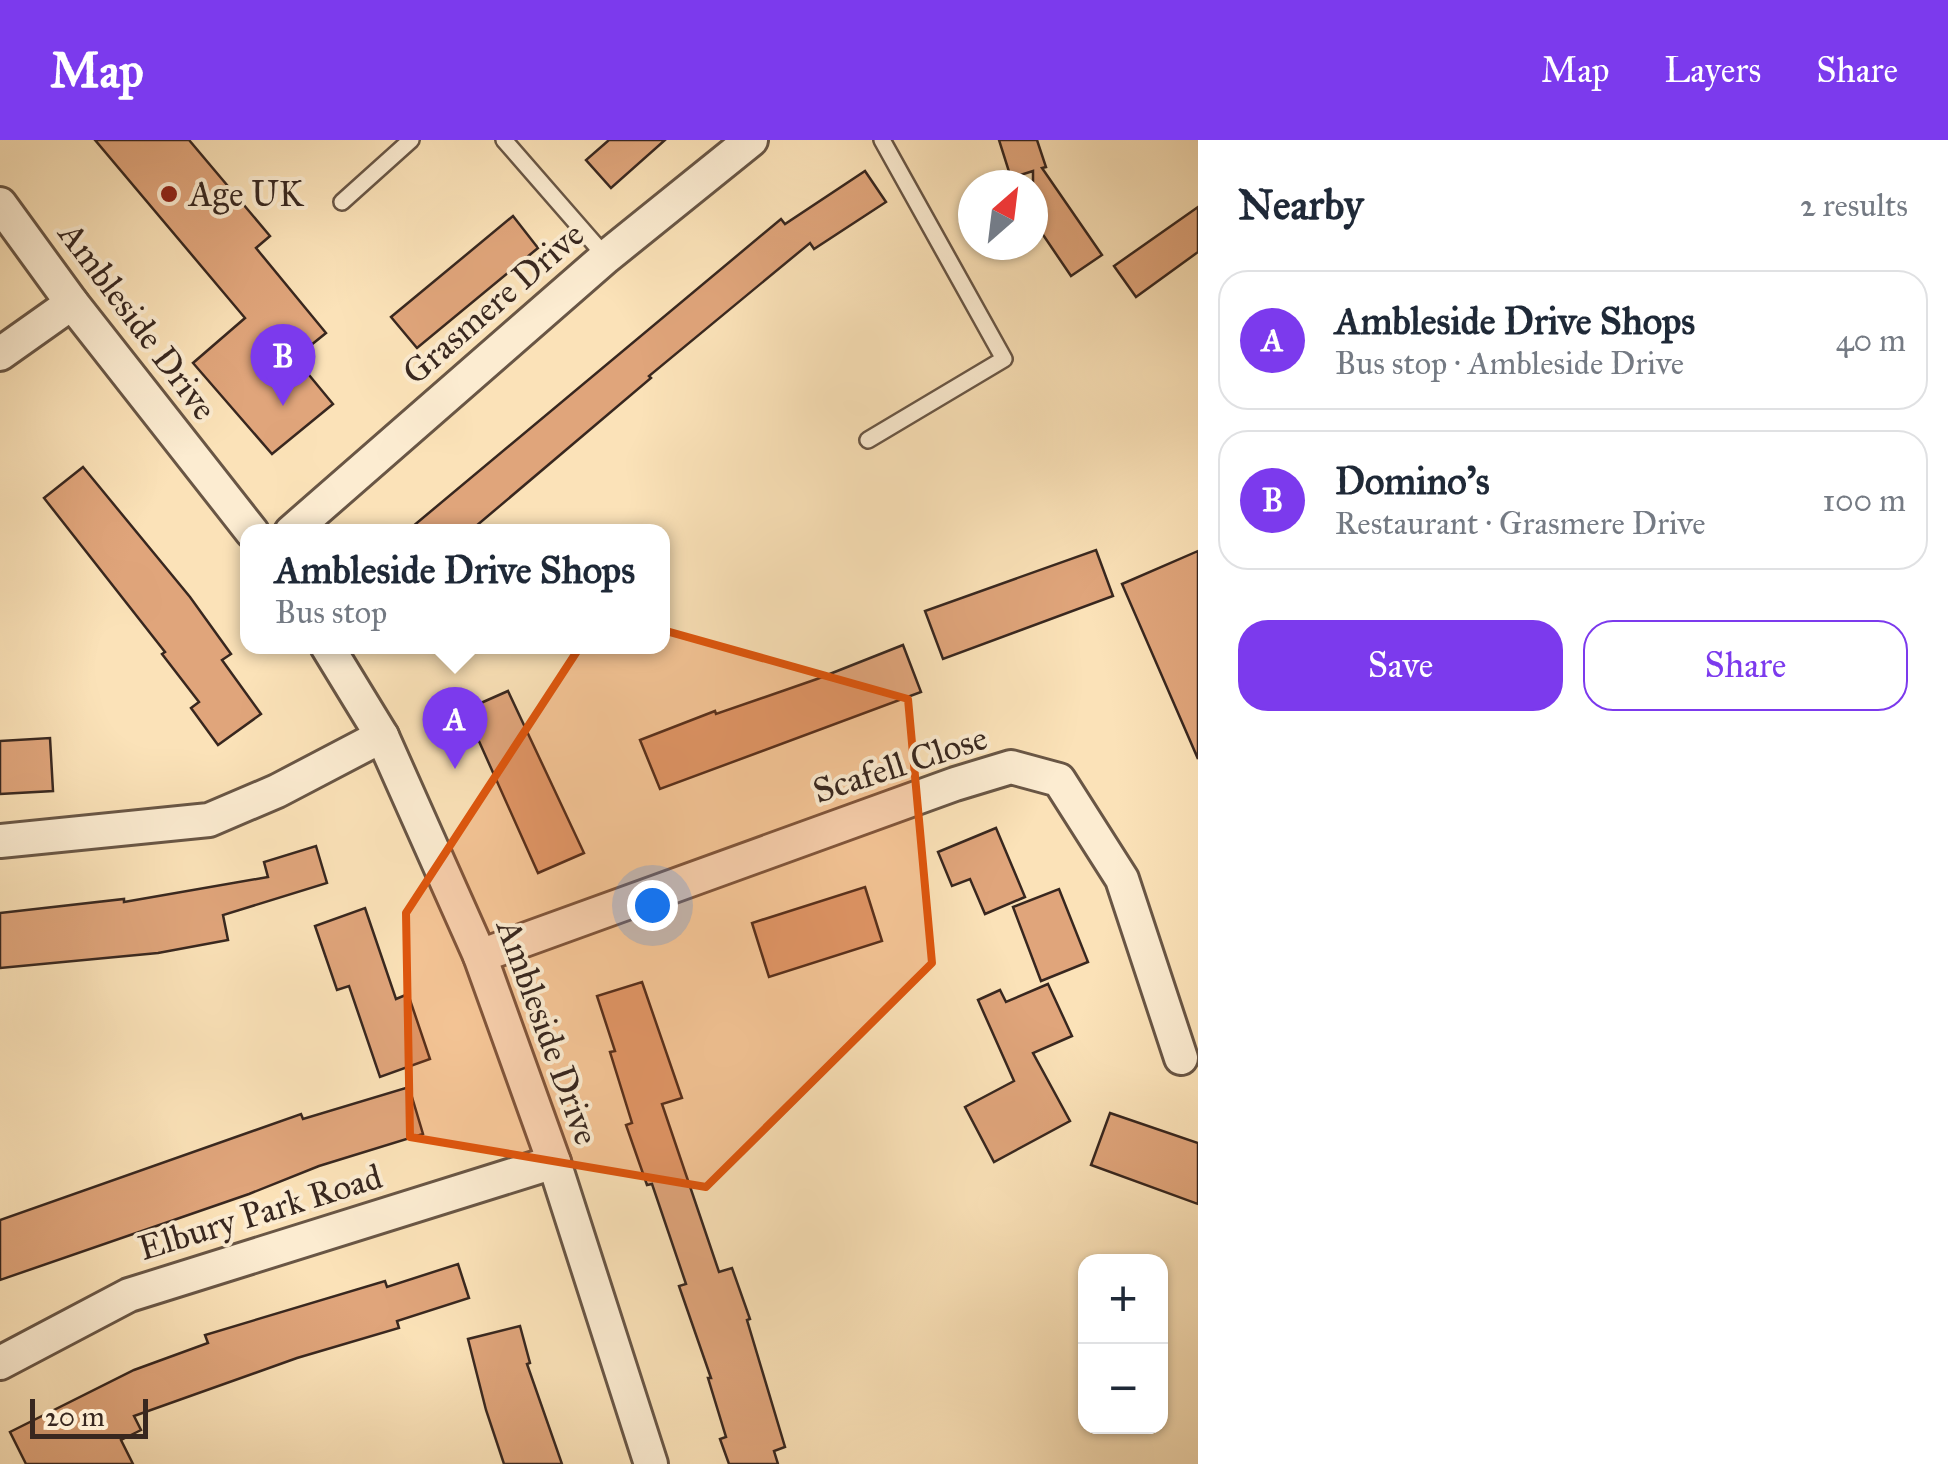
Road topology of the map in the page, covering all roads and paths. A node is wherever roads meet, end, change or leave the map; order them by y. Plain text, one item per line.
1 (411, 140) edge
2 (504, 140) edge
3 (751, 140) edge
4 (882, 140) edge
5 (342, 202) dead end
6 (0, 204) edge
7 (606, 257) junction
8 (72, 303) junction
9 (0, 354) edge
10 (868, 440) dead end
11 (246, 524) edge
12 (299, 524) edge
13 (332, 654) edge
14 (382, 736) junction
15 (0, 841) edge
16 (480, 956) junction
17 (1181, 1058) dead end
18 (554, 1162) junction
19 (0, 1363) edge
20 (650, 1464) edge

1 - 5 lane
2 - 7 lane
3 - 7 street, Grasmere Drive
4 - 10 lane
6 - 8 street, Ambleside Drive
7 - 12 street, Grasmere Drive
8 - 9 street
8 - 11 street, Ambleside Drive
13 - 14 street, Ambleside Drive
14 - 15 street
14 - 16 street, Ambleside Drive
16 - 17 street, Scafell Close
16 - 18 street, Ambleside Drive
18 - 19 street, Elbury Park Road
18 - 20 street, Ambleside Drive

